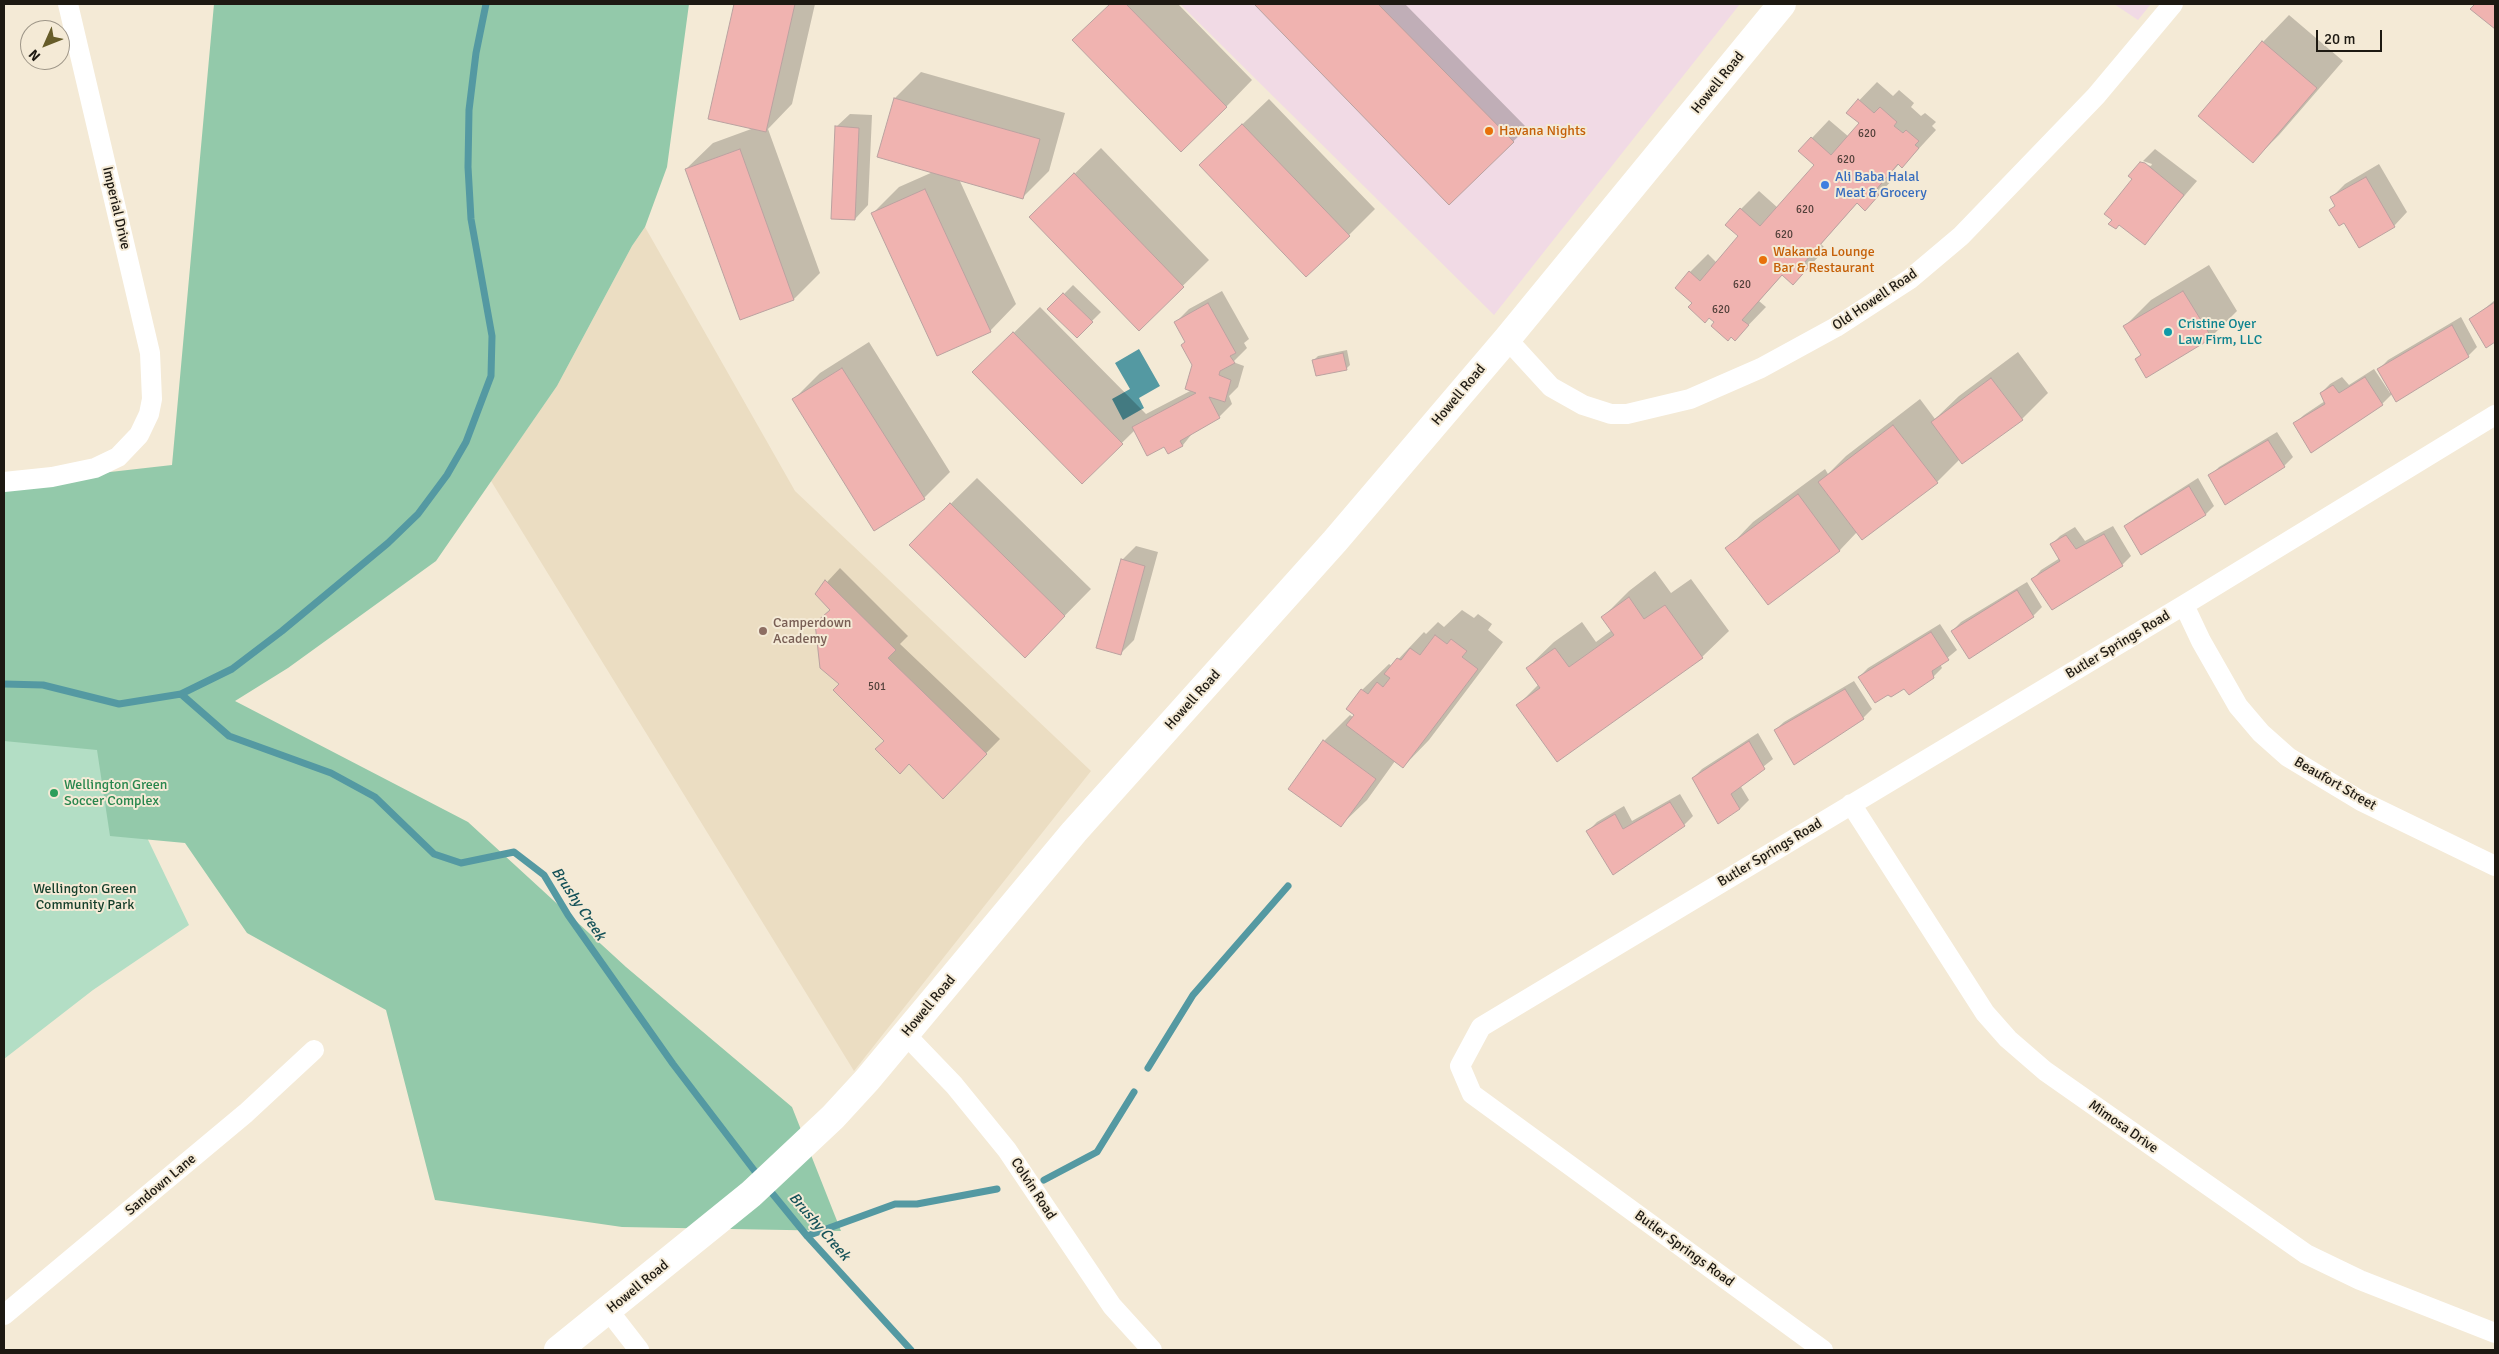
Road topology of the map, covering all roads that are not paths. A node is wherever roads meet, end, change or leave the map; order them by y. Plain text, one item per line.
1 (68, 4) edge
2 (1782, 4) edge
3 (2173, 4) edge
4 (1507, 339) junction
5 (2495, 415) edge
6 (4, 482) edge
7 (2184, 605) junction
8 (1851, 804) junction
9 (2495, 866) edge
10 (906, 1034) junction
11 (314, 1050) dead end
12 (608, 1310) junction
13 (4, 1315) edge
14 (2495, 1333) edge
15 (558, 1350) edge
16 (639, 1350) edge
17 (1152, 1350) edge
18 (1823, 1350) edge

1 - 6 street, Imperial Drive
2 - 4 main road, Howell Road
3 - 4 street, Old Howell Road
4 - 10 main road, Howell Road
5 - 7 street, Butler Springs Road
7 - 8 street, Butler Springs Road
7 - 9 street, Beaufort Street
8 - 14 street, Mimosa Drive
8 - 18 street, Butler Springs Road
10 - 12 main road, Howell Road
10 - 17 street, Colvin Road
11 - 13 street, Sandown Lane
12 - 15 main road, Howell Road
12 - 16 street

